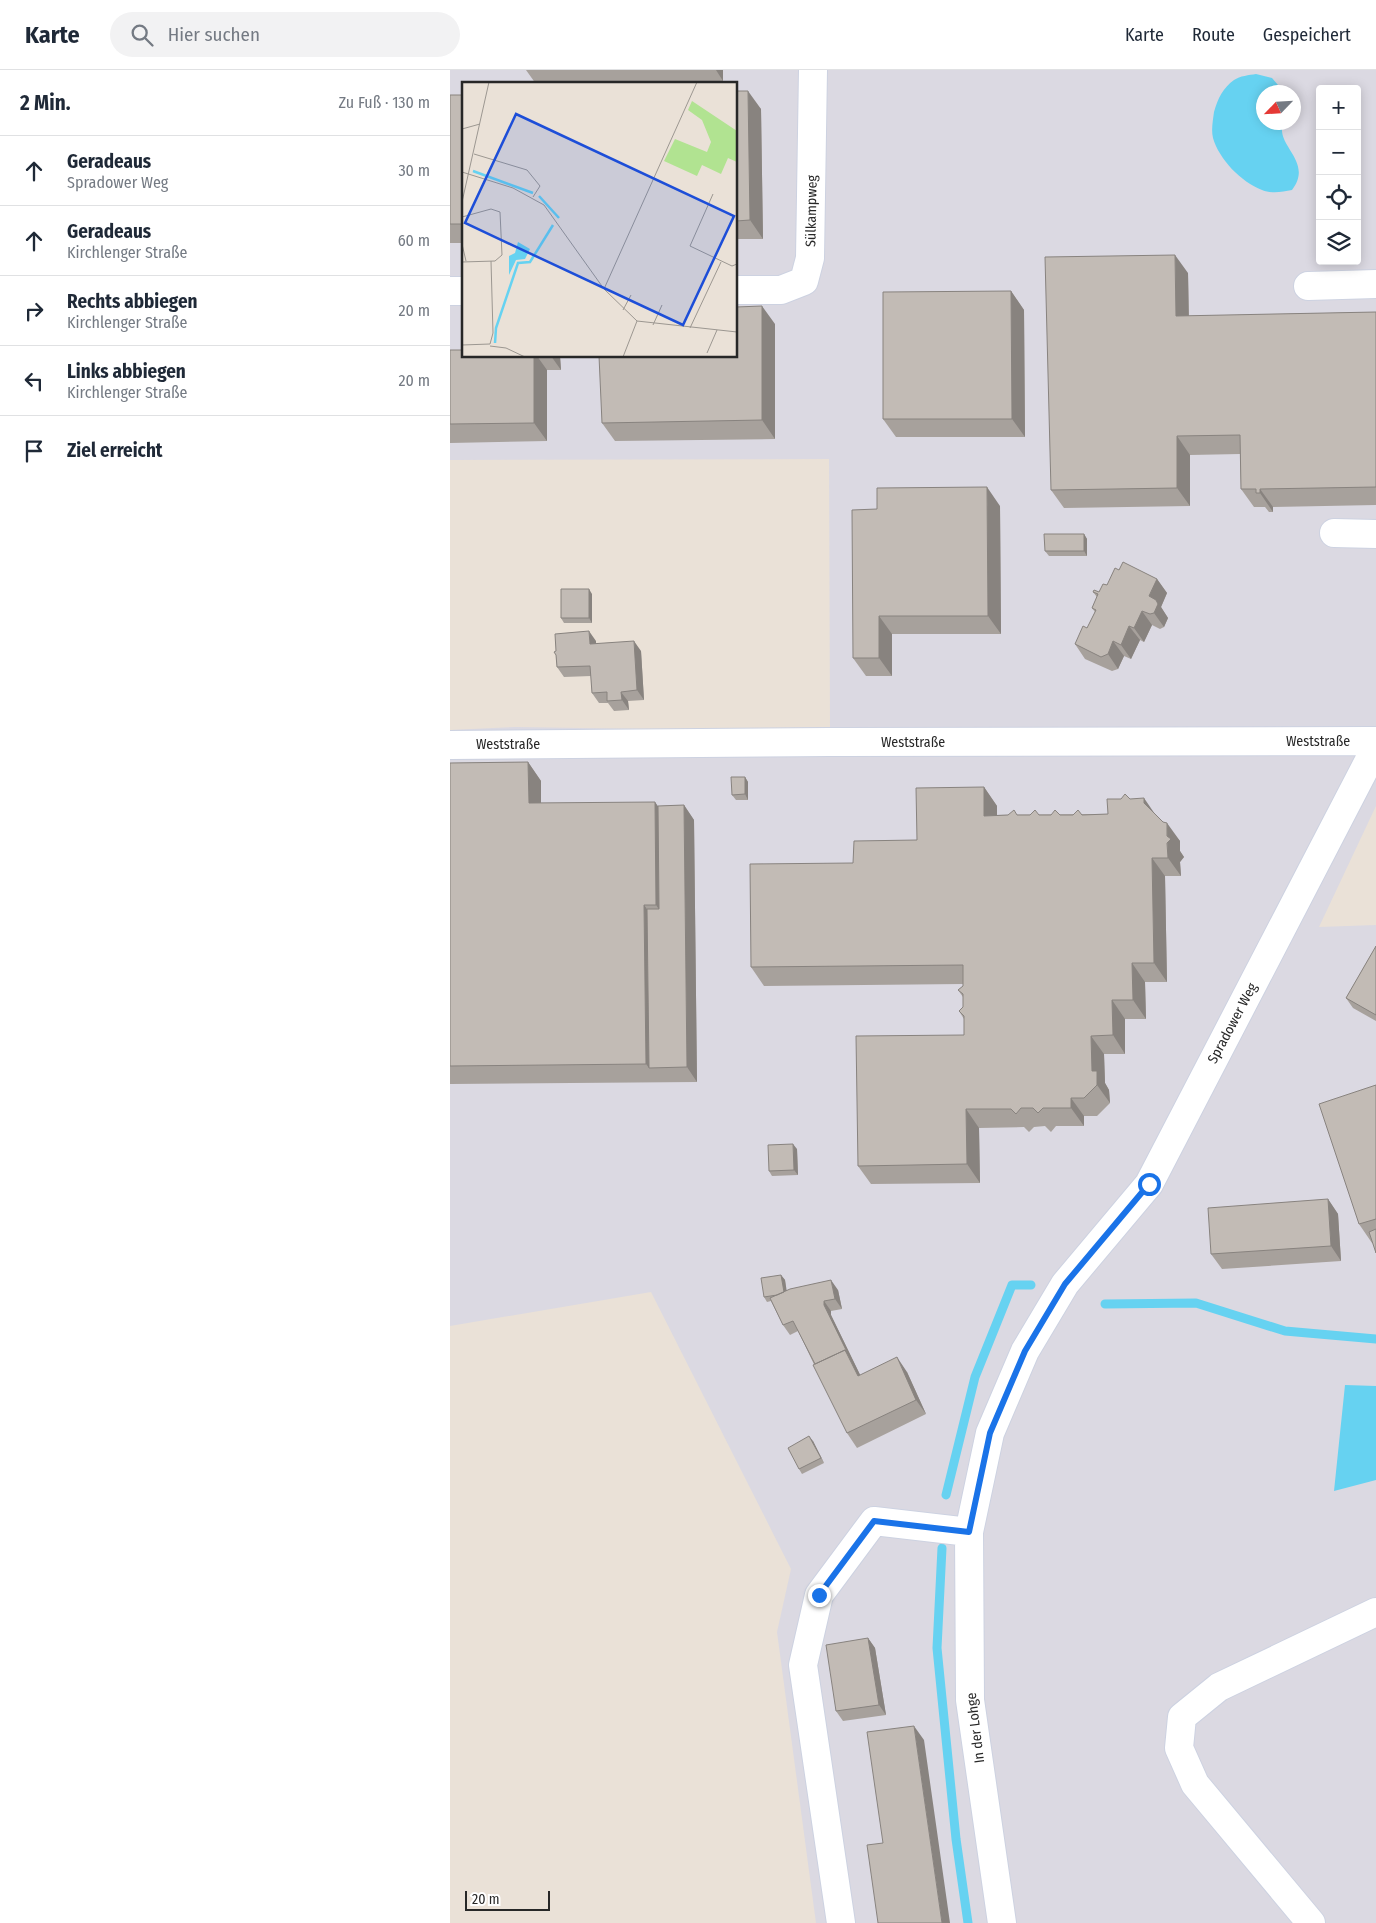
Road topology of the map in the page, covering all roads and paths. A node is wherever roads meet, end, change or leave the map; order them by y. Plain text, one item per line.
1 (812, 70) edge
2 (1376, 284) edge
3 (1308, 286) dead end
4 (738, 290) edge
5 (1334, 533) dead end
6 (1376, 534) edge
7 (1376, 741) edge
8 (450, 745) edge
9 (1376, 747) edge
10 (969, 1532) junction
11 (1376, 1612) edge
12 (841, 1923) edge
13 (1002, 1923) edge
14 (1311, 1923) edge

1 - 4 street, Sülkampweg
2 - 3 street
5 - 6 street
7 - 8 street, Weststraße
9 - 10 street, Spradower Weg
10 - 12 street
10 - 13 street, In der Lohge
11 - 14 street

